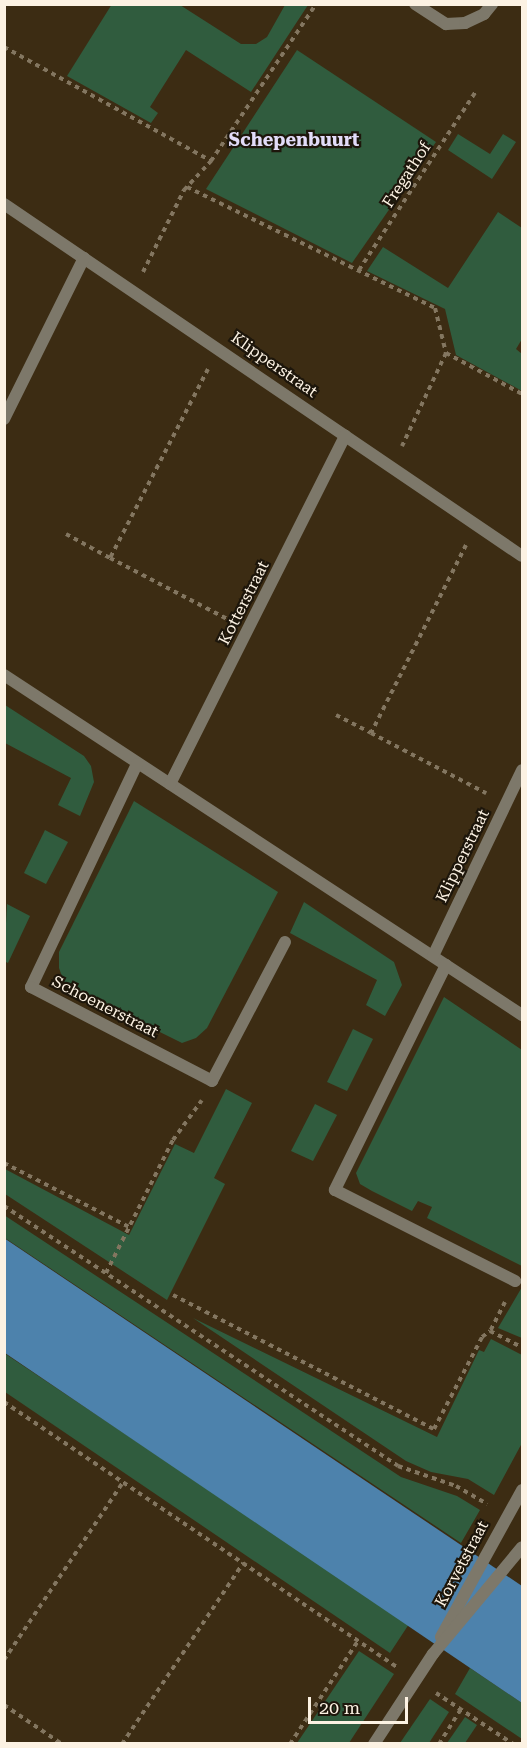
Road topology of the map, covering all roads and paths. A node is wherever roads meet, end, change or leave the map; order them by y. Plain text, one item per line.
1 (316, 4) edge
2 (415, 4) edge
3 (492, 4) edge
4 (4, 46) edge
5 (475, 93) dead end
6 (211, 161) junction
7 (187, 187) junction
8 (4, 204) edge
9 (84, 258) junction
10 (359, 270) junction
11 (134, 290) junction
12 (219, 347) junction
13 (446, 353) junction
14 (522, 394) edge
15 (4, 419) edge
16 (345, 436) junction
17 (392, 466) junction
18 (478, 523) junction
19 (66, 534) dead end
20 (522, 556) edge
21 (111, 558) junction
22 (249, 630) junction
23 (4, 675) edge
24 (336, 716) dead end
25 (370, 733) junction
26 (137, 764) junction
27 (522, 770) edge
28 (170, 784) junction
29 (506, 803) junction
30 (285, 942) dead end
31 (433, 956) junction
32 (446, 965) junction
33 (522, 1016) edge
34 (212, 1081) junction
35 (4, 1163) edge
36 (4, 1206) edge
37 (129, 1227) junction
38 (106, 1273) junction
39 (515, 1281) joint
40 (173, 1295) dead end
41 (490, 1331) junction
42 (522, 1347) edge
43 (5, 1404) edge
44 (123, 1482) junction
45 (522, 1490) edge
46 (506, 1517) junction
47 (522, 1547) edge
48 (243, 1563) junction
49 (358, 1641) junction
50 (433, 1654) junction
51 (4, 1660) edge
52 (415, 1680) junction
53 (4, 1705) edge
54 (461, 1709) junction
55 (62, 1743) edge
56 (122, 1743) edge
57 (290, 1743) edge
58 (374, 1743) edge
59 (439, 1743) edge
60 (513, 1743) edge

1 - 6 path
2 - 3 street
4 - 6 path
5 - 10 path, Fregathof
6 - 7 path
7 - 10 path
7 - 11 path
8 - 9 street, Klipperstraat
9 - 11 street, Klipperstraat
9 - 15 street
10 - 13 path
11 - 12 street, Klipperstraat
12 - 16 street, Klipperstraat
12 - 21 path
13 - 14 path
13 - 17 path
16 - 17 street, Klipperstraat
16 - 22 street, Kotterstraat
17 - 18 street, Klipperstraat
18 - 20 street, Klipperstraat
18 - 25 path
19 - 21 path
21 - 22 path
22 - 28 street, Kotterstraat
23 - 26 street
24 - 25 path
25 - 29 path
26 - 28 street
26 - 34 street, Schoenerstraat
27 - 29 street, Klipperstraat
28 - 31 street
29 - 31 street, Klipperstraat
30 - 34 street
31 - 32 street
32 - 33 street
32 - 39 street
34 - 37 path
35 - 37 path
36 - 38 path
37 - 38 path
38 - 46 path
39 - 41 path
40 - 41 path
41 - 42 path
43 - 44 path
44 - 48 path
44 - 51 path
45 - 46 street, Korvetstraat
46 - 50 street, Korvetstraat
47 - 50 street, Korvetstraat
48 - 49 path
48 - 56 path
49 - 52 path
49 - 57 path
50 - 52 street, Korvetstraat
52 - 54 path
52 - 58 street, Korvetstraat
53 - 55 path
54 - 59 path
54 - 60 path

